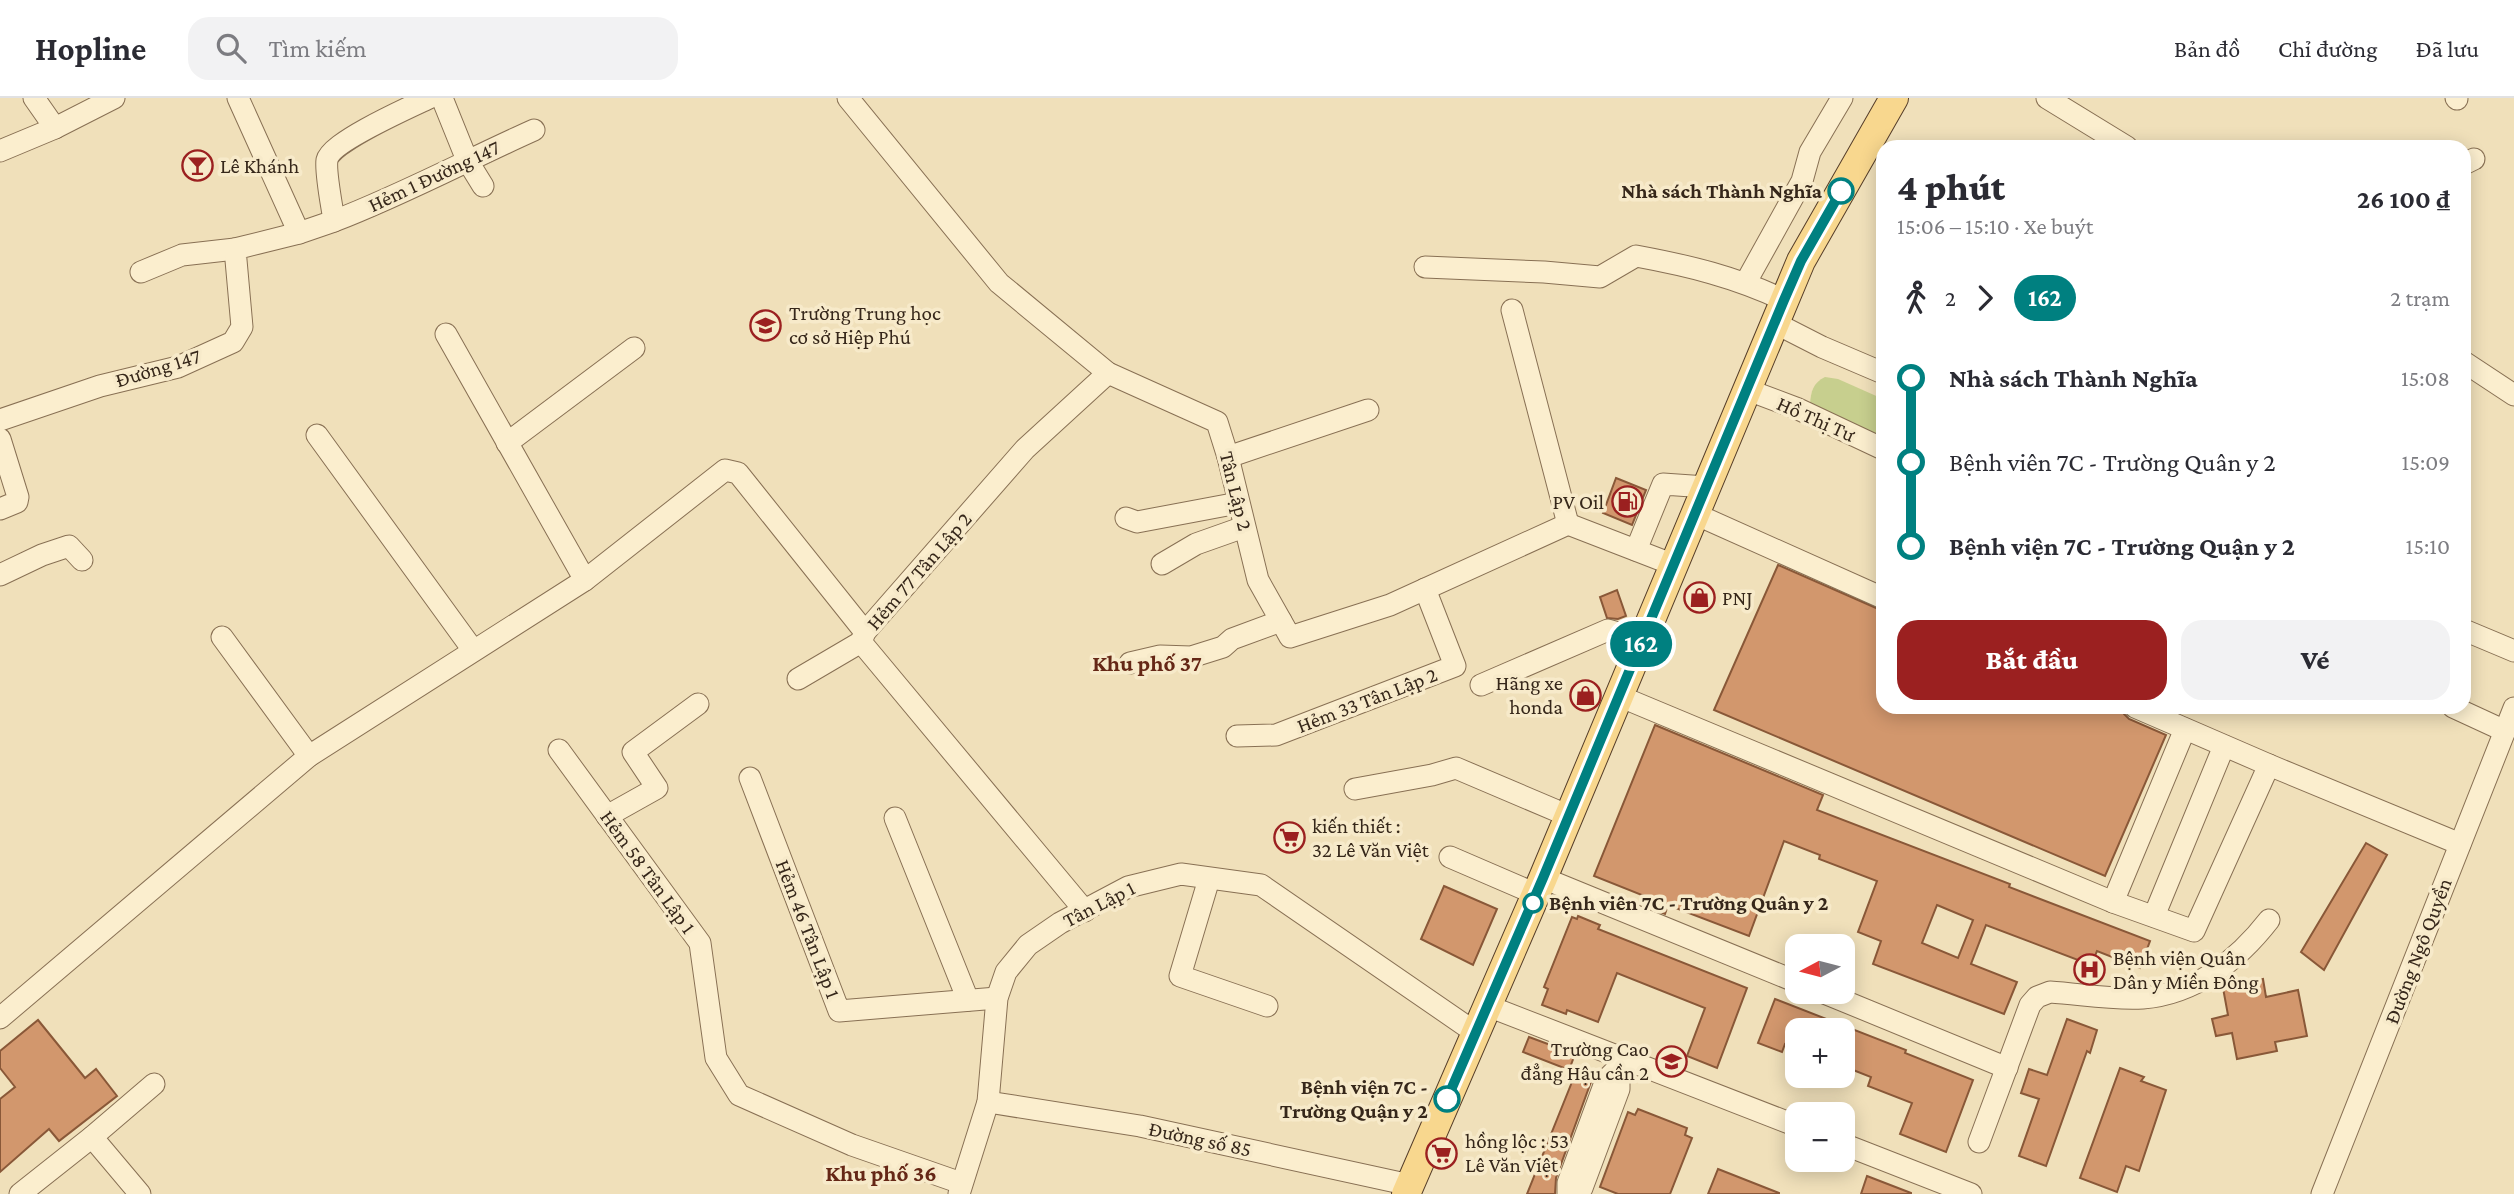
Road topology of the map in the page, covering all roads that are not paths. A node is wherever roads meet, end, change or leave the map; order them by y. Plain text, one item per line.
1 (33, 98) edge
2 (114, 98) edge
3 (238, 98) edge
4 (429, 98) edge
5 (442, 98) edge
6 (848, 98) edge
7 (1842, 98) edge
8 (1894, 98) edge
9 (2048, 98) edge
10 (55, 128) junction
11 (534, 130) dead end
12 (2116, 140) edge
13 (0, 152) edge
14 (467, 160) junction
15 (483, 186) dead end
16 (334, 220) junction
17 (299, 233) junction
18 (235, 249) junction
19 (1425, 267) dead end
20 (141, 272) dead end
21 (1746, 282) junction
22 (1513, 310) dead end
23 (1780, 311) junction
24 (446, 334) dead end
25 (634, 348) dead end
26 (2471, 367) edge
27 (1876, 370) edge
28 (1108, 373) junction
29 (1748, 390) junction
30 (2514, 395) edge
31 (1368, 410) dead end
32 (0, 420) edge
33 (317, 435) dead end
34 (0, 439) edge
35 (507, 443) junction
36 (1876, 446) edge
37 (1228, 457) junction
38 (1706, 487) junction
39 (1238, 503) junction
40 (0, 509) edge
41 (1695, 514) junction
42 (1126, 518) dead end
43 (1568, 524) junction
44 (1244, 527) junction
45 (1636, 550) junction
46 (82, 560) dead end
47 (1162, 564) dead end
48 (1674, 565) junction
49 (0, 575) edge
50 (585, 580) junction
51 (1425, 589) junction
52 (1876, 595) edge
53 (1281, 621) junction
54 (2471, 633) edge
55 (222, 637) dead end
56 (863, 637) junction
57 (1643, 640) junction
58 (473, 650) junction
59 (2514, 651) edge
60 (1130, 663) dead end
61 (798, 679) dead end
62 (1481, 685) dead end
63 (1619, 696) junction
64 (698, 704) dead end
65 (2514, 710) edge
66 (2151, 714) edge
67 (2469, 714) edge
68 (2185, 729) junction
69 (2505, 731) junction
70 (1237, 736) dead end
71 (2224, 746) junction
72 (559, 750) dead end
73 (309, 756) junction
74 (2269, 765) junction
75 (750, 778) dead end
76 (1355, 789) dead end
77 (607, 816) junction
78 (1569, 816) junction
79 (895, 818) dead end
80 (2460, 844) junction
81 (1450, 857) dead end
82 (1209, 879) junction
83 (1540, 886) junction
84 (2113, 902) junction
85 (1085, 911) junction
86 (2154, 916) junction
87 (2269, 920) dead end
88 (1785, 978) edge
89 (997, 998) junction
90 (968, 1000) junction
91 (1851, 1004) edge
92 (1267, 1006) dead end
93 (1488, 1006) junction
94 (0, 1018) edge
95 (1476, 1033) junction
96 (1618, 1064) junction
97 (2007, 1068) junction
98 (154, 1084) dead end
99 (988, 1102) junction
100 (1785, 1122) edge
101 (92, 1137) junction
102 (1979, 1142) dead end
103 (1855, 1149) edge
104 (1943, 1188) edge
105 (960, 1189) edge
106 (1408, 1190) edge
107 (2330, 1191) edge
108 (20, 1194) edge
109 (140, 1194) edge
110 (1568, 1194) edge
111 (1577, 1194) edge
112 (1970, 1194) edge

1 - 10 street
2 - 10 street
3 - 17 street
4 - 16 street
5 - 14 street
6 - 28 street, Tân Lập 2
7 - 21 street
8 - 23 main road
9 - 12 street
10 - 13 street
11 - 14 street, Hẻm 1 Đường 147
14 - 15 street
14 - 16 street, Hẻm 1 Đường 147
16 - 17 street
17 - 18 street
18 - 20 street
18 - 32 street, Đường 147
19 - 21 street
21 - 23 street
22 - 43 street
23 - 27 street
23 - 29 main road
24 - 35 street
25 - 35 street
26 - 30 street
28 - 37 street, Tân Lập 2
28 - 56 street, Hẻm 77 Tân Lập 2
29 - 36 street, Hồ Thị Tư
29 - 38 main road
31 - 37 street
33 - 58 street
34 - 40 street
35 - 50 street
37 - 39 street, Tân Lập 2
38 - 41 main road
38 - 45 street
39 - 42 street
39 - 44 street, Tân Lập 2
41 - 48 main road
41 - 52 street
43 - 45 street
43 - 51 street
44 - 47 street
44 - 53 street, Tân Lập 2
45 - 48 street
46 - 49 street
48 - 57 main road
50 - 56 street
50 - 58 street
51 - 53 street
51 - 70 street, Hẻm 33 Tân Lập 2
53 - 60 street
54 - 59 street
55 - 73 street
56 - 61 street
56 - 85 street, Hẻm 77 Tân Lập 2
57 - 62 street
57 - 63 main road
58 - 73 street
63 - 78 main road
63 - 84 street
64 - 77 street
65 - 69 street, Đường Ngô Quyền
66 - 68 street
67 - 69 street
68 - 71 street
68 - 84 street
69 - 80 street, Đường Ngô Quyền
71 - 74 street
71 - 86 street
72 - 77 street, Hẻm 58 Tân Lập 1
73 - 94 street
74 - 80 street
74 - 86 street
75 - 90 street, Hẻm 46 Tân Lập 1
76 - 78 street
77 - 105 street, Hẻm 58 Tân Lập 1
78 - 83 main road
79 - 90 street
80 - 107 street, Đường Ngô Quyền
81 - 83 street
82 - 85 street, Tân Lập 1
82 - 92 street
82 - 95 street, Tân Lập 1
83 - 88 street
83 - 93 main road
84 - 86 street
85 - 89 street, Tân Lập 1
87 - 97 street
89 - 90 street, Hẻm 46 Tân Lập 1
89 - 99 street, Tân Lập 1
91 - 97 street
93 - 95 main road
93 - 96 street
95 - 106 main road
96 - 100 street
96 - 110 street
96 - 111 street
97 - 102 street
98 - 101 street
99 - 105 street, Tân Lập 1
99 - 106 street, Đường số 85
101 - 108 street
101 - 109 street
103 - 104 street
104 - 112 street

